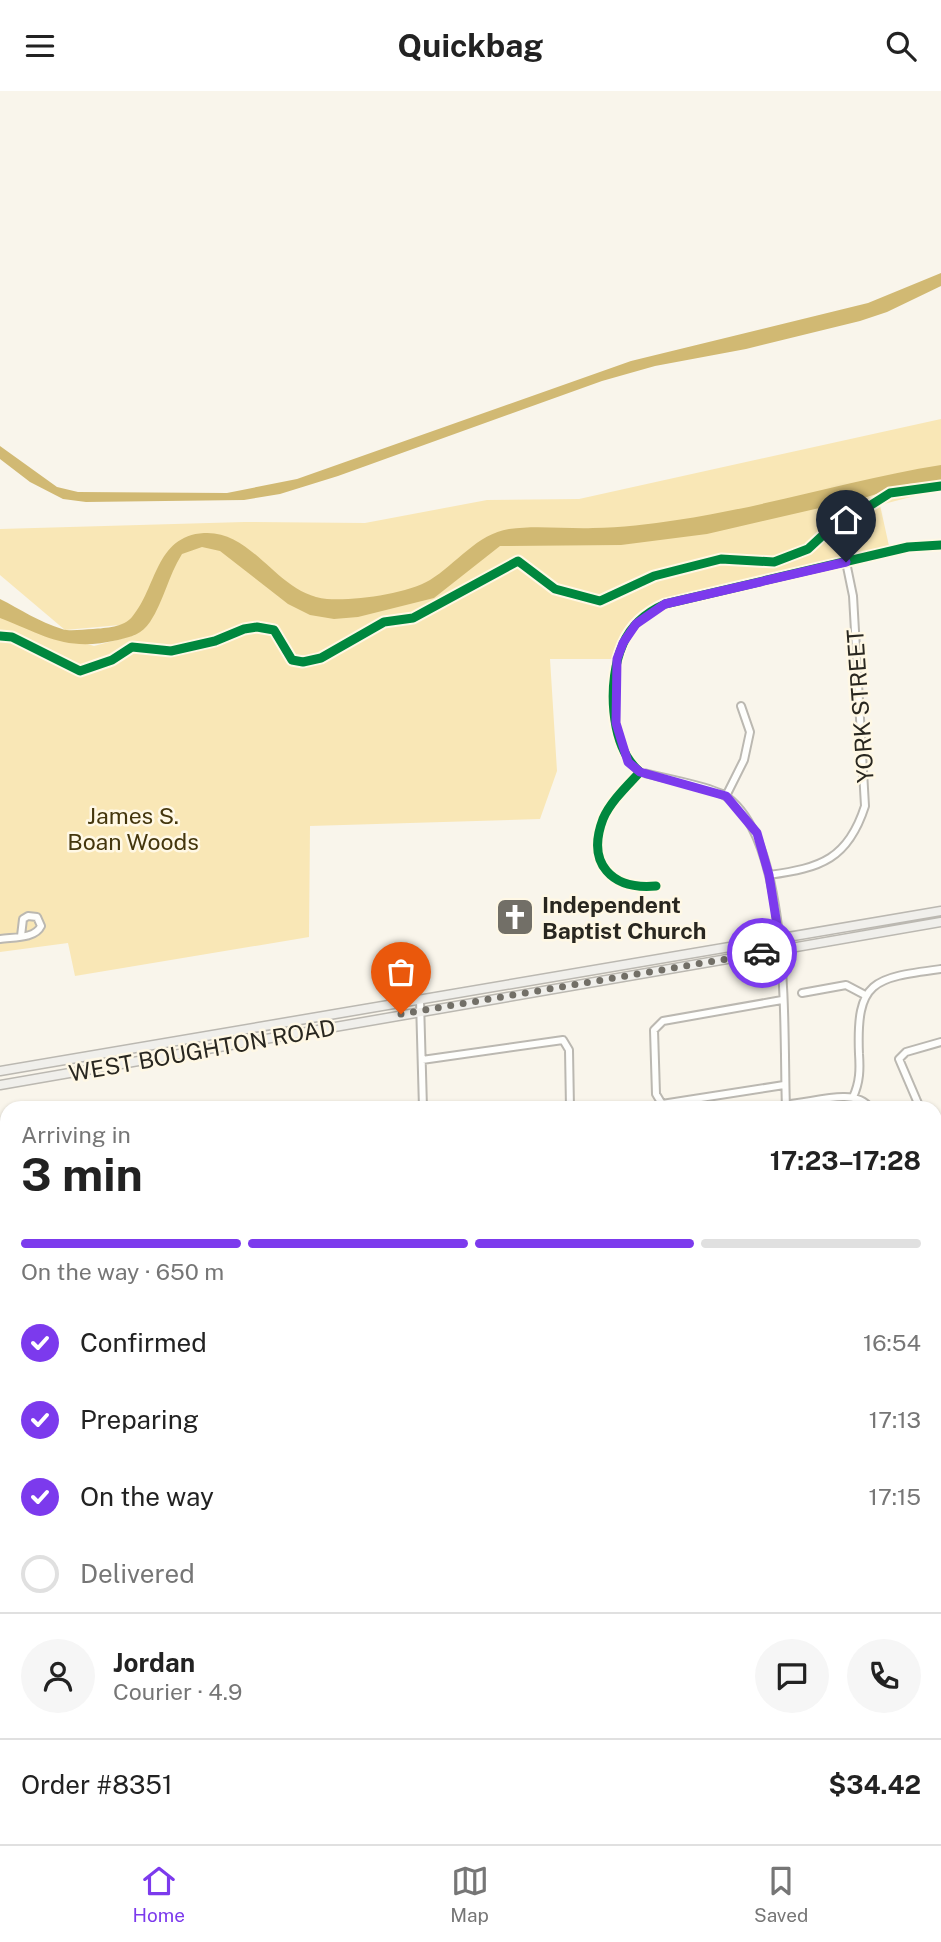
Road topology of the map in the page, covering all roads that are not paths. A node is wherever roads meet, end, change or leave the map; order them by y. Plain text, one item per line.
1 (941, 545) edge
2 (846, 562) junction
3 (741, 706) dead end
4 (640, 772) junction
5 (726, 796) junction
6 (769, 875) junction
7 (656, 886) dead end
8 (941, 911) edge
9 (941, 922) edge
10 (21, 936) dead end
11 (0, 939) edge
12 (779, 939) junction
13 (781, 950) junction
14 (941, 969) edge
15 (497, 988) junction
16 (802, 993) dead end
17 (866, 995) junction
18 (497, 998) junction
19 (782, 1000) junction
20 (420, 1001) junction
21 (364, 1009) junction
22 (420, 1011) junction
23 (363, 1021) junction
24 (941, 1042) edge
25 (422, 1061) junction
26 (0, 1071) edge
27 (0, 1085) edge
28 (785, 1085) junction
29 (853, 1097) junction
30 (424, 1101) edge
31 (570, 1101) edge
32 (660, 1101) edge
33 (681, 1101) edge
34 (786, 1101) edge
35 (823, 1101) edge
36 (865, 1101) edge
37 (917, 1101) edge

1 - 2 street
2 - 4 street
2 - 6 street, YORK STREET
3 - 5 street
4 - 5 street
4 - 7 street
5 - 6 street
6 - 12 street
8 - 12 main road, WEST BOUGHTON ROAD
9 - 13 main road, WEST BOUGHTON ROAD
10 - 11 street
12 - 13 street
12 - 15 main road, WEST BOUGHTON ROAD
13 - 18 main road, WEST BOUGHTON ROAD
13 - 19 street
14 - 17 street
15 - 18 street
15 - 20 main road, WEST BOUGHTON ROAD
16 - 17 street
17 - 29 street
18 - 22 main road, WEST BOUGHTON ROAD
19 - 28 street
19 - 32 street
20 - 21 main road, WEST BOUGHTON ROAD
20 - 22 street
21 - 23 street
21 - 26 main road, WEST BOUGHTON ROAD
22 - 23 main road, WEST BOUGHTON ROAD
22 - 25 street
23 - 27 main road, WEST BOUGHTON ROAD
24 - 37 street
25 - 30 street
25 - 31 street
28 - 33 street
28 - 34 street
29 - 35 street
29 - 36 street

